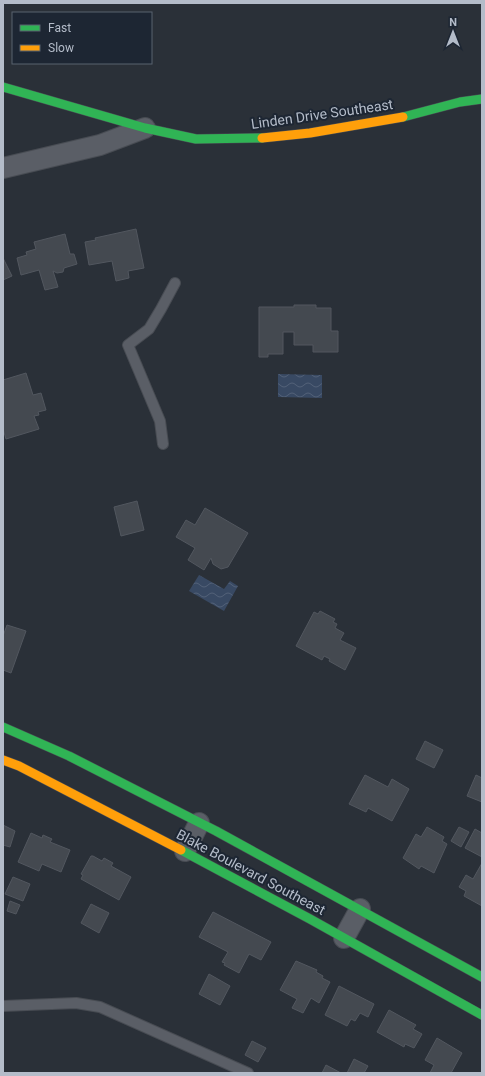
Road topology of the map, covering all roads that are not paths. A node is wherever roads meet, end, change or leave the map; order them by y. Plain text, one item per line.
1 (3, 87) edge
2 (482, 99) edge
3 (145, 128) junction
4 (3, 168) edge
5 (175, 283) dead end
6 (163, 444) dead end
7 (3, 727) edge
8 (3, 760) edge
9 (199, 823) junction
10 (185, 851) junction
11 (360, 909) junction
12 (344, 938) junction
13 (482, 977) edge
14 (3, 1006) edge
15 (482, 1015) edge
16 (248, 1073) edge

1 - 3 street, Linden Drive Southeast
2 - 3 street, Linden Drive Southeast
3 - 4 street
5 - 6 lane
7 - 9 street, Blake Boulevard Southeast
8 - 10 street, Blake Boulevard Southeast
9 - 10 street
9 - 11 street, Blake Boulevard Southeast
10 - 12 street, Blake Boulevard Southeast
11 - 12 street
11 - 13 street, Blake Boulevard Southeast
12 - 15 street, Blake Boulevard Southeast
14 - 16 lane

